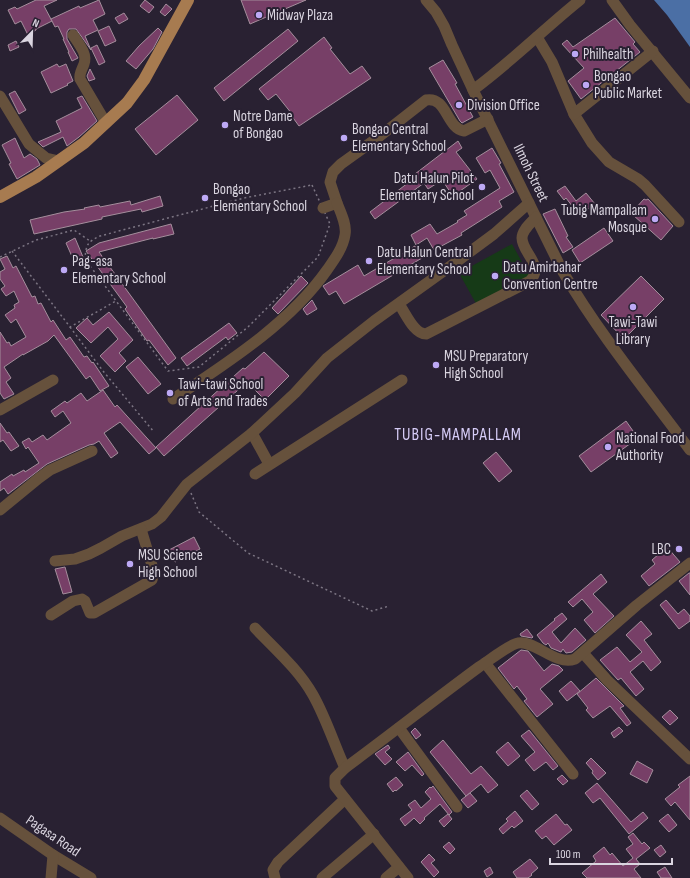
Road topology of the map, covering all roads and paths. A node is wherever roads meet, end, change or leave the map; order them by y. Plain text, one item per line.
1 (188, 0) edge
2 (426, 0) edge
3 (580, 0) edge
4 (612, 0) edge
5 (73, 35) dead end
6 (536, 36) junction
7 (653, 51) junction
8 (474, 90) junction
9 (0, 96) edge
10 (690, 98) edge
11 (574, 114) junction
12 (488, 119) junction
13 (106, 122) junction
14 (59, 161) junction
15 (0, 197) edge
16 (337, 203) junction
17 (529, 203) junction
18 (323, 208) junction
19 (536, 217) junction
20 (679, 222) dead end
21 (90, 241) junction
22 (12, 251) junction
23 (0, 257) edge
24 (116, 301) junction
25 (399, 304) junction
26 (70, 327) junction
27 (53, 380) dead end
28 (402, 380) dead end
29 (173, 399) dead end
30 (0, 410) edge
31 (154, 432) dead end
32 (252, 433) junction
33 (690, 450) edge
34 (92, 451) dead end
35 (269, 464) junction
36 (255, 474) dead end
37 (187, 484) junction
38 (0, 510) edge
39 (141, 529) junction
40 (55, 561) dead end
41 (690, 563) edge
42 (389, 606) dead end
43 (51, 615) dead end
44 (255, 628) dead end
45 (582, 653) junction
46 (485, 663) junction
47 (399, 728) junction
48 (690, 759) edge
49 (345, 768) junction
50 (573, 774) dead end
51 (346, 800) junction
52 (457, 807) dead end
53 (0, 818) edge
54 (374, 834) junction
55 (53, 854) junction
56 (399, 867) junction
57 (51, 878) edge
58 (91, 878) edge
59 (276, 878) edge
60 (322, 878) edge
61 (386, 878) edge
62 (408, 878) edge

1 - 13 main road
2 - 8 street, Ilmoh Street
3 - 6 street
4 - 7 street
5 - 13 street
6 - 8 street
6 - 11 street
7 - 10 street
7 - 11 street
8 - 12 street, Ilmoh Street
9 - 14 street
11 - 20 street
12 - 16 street
12 - 17 street, Ilmoh Street
13 - 14 main road
14 - 15 main road
16 - 18 street
16 - 29 street
17 - 19 street, Ilmoh Street
17 - 25 street
18 - 21 path
18 - 24 path
19 - 25 street
19 - 33 street, Ilmoh Street
21 - 22 path
21 - 24 path
22 - 23 path
22 - 26 path
24 - 26 path
25 - 32 street
26 - 31 path
27 - 30 street
28 - 35 street
32 - 35 street
32 - 37 street
34 - 38 street
35 - 36 street
37 - 39 street
37 - 42 path
39 - 40 street
39 - 43 street
41 - 45 street
44 - 49 street
45 - 46 street
45 - 48 street
46 - 47 street
46 - 50 street
47 - 49 street
47 - 52 street
49 - 51 street
51 - 54 street
51 - 59 street
53 - 55 street, Pagasa Road
54 - 56 street
54 - 60 street
55 - 57 street
55 - 58 street, Pagasa Road
56 - 61 street
56 - 62 street

